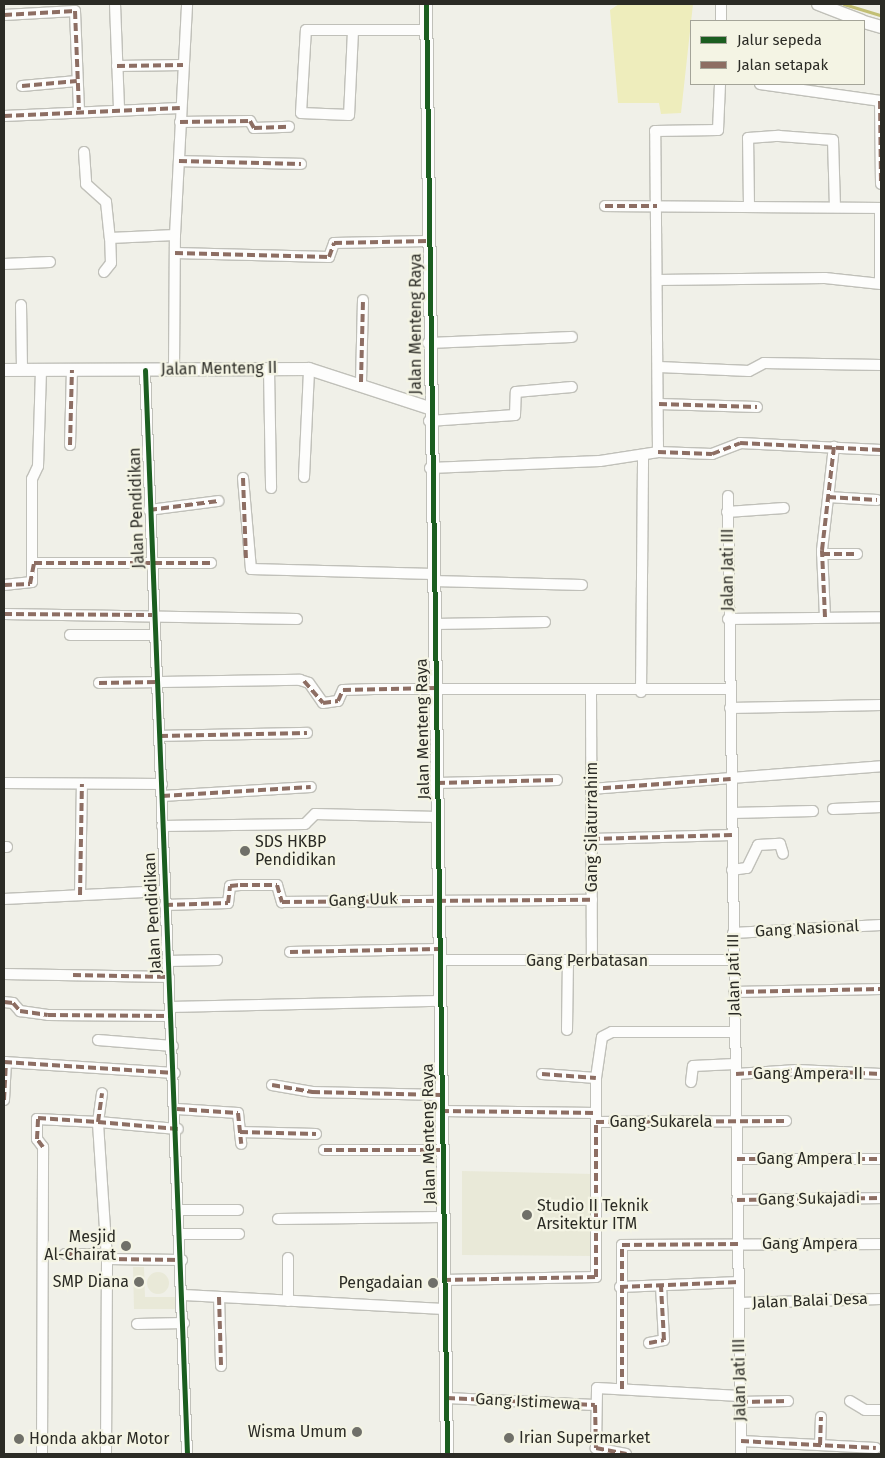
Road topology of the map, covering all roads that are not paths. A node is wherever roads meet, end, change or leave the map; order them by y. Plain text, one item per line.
1 (115, 4) edge
2 (187, 4) edge
3 (426, 4) edge
4 (721, 4) edge
5 (818, 4) edge
6 (4, 15) edge
7 (721, 20) edge
8 (858, 20) edge
9 (865, 23) edge
10 (881, 27) edge
11 (426, 30) junction
12 (353, 31) junction
13 (183, 65) junction
14 (117, 66) junction
15 (77, 81) junction
16 (720, 85) edge
17 (767, 85) edge
18 (22, 86) dead end
19 (881, 101) edge
20 (119, 108) junction
21 (180, 108) junction
22 (79, 110) junction
23 (4, 116) edge
24 (180, 122) junction
25 (289, 127) dead end
26 (84, 152) dead end
27 (179, 161) junction
28 (301, 164) dead end
29 (881, 184) edge
30 (605, 206) dead end
31 (657, 206) junction
32 (749, 206) junction
33 (835, 206) junction
34 (175, 235) junction
35 (881, 237) edge
36 (110, 238) junction
37 (428, 241) junction
38 (175, 252) junction
39 (50, 262) dead end
40 (4, 264) edge
41 (104, 272) dead end
42 (657, 280) junction
43 (880, 284) edge
44 (363, 300) dead end
45 (21, 305) dead end
46 (572, 337) dead end
47 (428, 344) junction
48 (881, 365) edge
49 (659, 367) junction
50 (174, 369) junction
51 (269, 369) junction
52 (308, 369) junction
53 (4, 370) edge
54 (22, 370) junction
55 (41, 370) junction
56 (72, 370) junction
57 (145, 370) junction
58 (361, 382) junction
59 (572, 386) dead end
60 (659, 404) junction
61 (757, 407) dead end
62 (429, 408) junction
63 (429, 421) junction
64 (70, 445) dead end
65 (834, 447) junction
66 (881, 450) edge
67 (658, 452) junction
68 (643, 455) junction
69 (430, 468) junction
70 (304, 477) dead end
71 (243, 478) dead end
72 (271, 488) dead end
73 (728, 496) dead end
74 (828, 497) junction
75 (877, 500) dead end
76 (218, 501) dead end
77 (784, 508) dead end
78 (149, 510) junction
79 (727, 512) junction
80 (822, 554) junction
81 (857, 554) dead end
82 (34, 563) junction
83 (211, 563) dead end
84 (151, 565) junction
85 (433, 577) junction
86 (4, 585) edge
87 (582, 585) dead end
88 (4, 614) edge
89 (152, 614) junction
90 (824, 617) junction
91 (881, 617) edge
92 (297, 619) dead end
93 (728, 619) junction
94 (545, 622) dead end
95 (434, 624) junction
96 (70, 635) dead end
97 (153, 636) junction
98 (157, 682) junction
99 (99, 683) dead end
100 (435, 688) junction
101 (730, 689) junction
102 (591, 692) junction
103 (641, 692) junction
104 (881, 705) edge
105 (730, 708) junction
106 (307, 733) dead end
107 (160, 736) junction
108 (881, 766) edge
109 (731, 779) junction
110 (557, 780) dead end
111 (4, 783) edge
112 (437, 783) junction
113 (82, 784) junction
114 (162, 784) junction
115 (311, 787) dead end
116 (591, 789) junction
117 (162, 796) junction
118 (881, 807) edge
119 (833, 809) dead end
120 (812, 811) dead end
121 (732, 813) junction
122 (438, 817) junction
123 (162, 826) junction
124 (732, 835) junction
125 (592, 839) junction
126 (783, 854) dead end
127 (732, 870) junction
128 (164, 891) junction
129 (80, 895) junction
130 (440, 898) junction
131 (4, 899) edge
132 (592, 900) junction
133 (165, 905) junction
134 (881, 925) edge
135 (734, 933) junction
136 (290, 952) dead end
137 (439, 954) junction
138 (217, 960) dead end
139 (734, 960) junction
140 (168, 961) junction
141 (568, 961) junction
142 (592, 962) junction
143 (4, 974) edge
144 (169, 977) junction
145 (881, 989) edge
146 (734, 992) junction
147 (440, 1001) junction
148 (4, 1002) edge
149 (170, 1011) junction
150 (567, 1030) dead end
151 (735, 1032) junction
152 (98, 1040) dead end
153 (173, 1046) junction
154 (5, 1062) edge
155 (736, 1069) junction
156 (175, 1073) junction
157 (542, 1074) dead end
158 (881, 1074) edge
159 (596, 1078) junction
160 (690, 1082) dead end
161 (272, 1085) dead end
162 (102, 1093) dead end
163 (441, 1095) junction
164 (4, 1100) edge
165 (177, 1109) junction
166 (441, 1110) junction
167 (596, 1118) junction
168 (786, 1121) dead end
169 (98, 1122) junction
170 (736, 1122) junction
171 (178, 1129) junction
172 (240, 1132) junction
173 (316, 1134) dead end
174 (241, 1144) dead end
175 (324, 1150) dead end
176 (442, 1150) junction
177 (737, 1159) junction
178 (881, 1159) edge
179 (881, 1198) edge
180 (738, 1200) junction
181 (181, 1210) junction
182 (238, 1210) dead end
183 (442, 1217) junction
184 (278, 1219) dead end
185 (182, 1234) junction
186 (239, 1234) dead end
187 (738, 1244) junction
188 (881, 1244) edge
189 (66, 1254) dead end
190 (107, 1257) junction
191 (288, 1258) dead end
192 (182, 1260) junction
193 (443, 1280) junction
194 (739, 1282) junction
195 (660, 1286) junction
196 (620, 1287) junction
197 (184, 1295) junction
198 (219, 1297) junction
199 (881, 1299) edge
200 (288, 1301) junction
201 (739, 1303) junction
202 (444, 1309) junction
203 (184, 1323) junction
204 (137, 1324) dead end
205 (649, 1343) dead end
206 (221, 1366) dead end
207 (622, 1390) junction
208 (447, 1398) junction
209 (740, 1399) junction
210 (788, 1401) dead end
211 (850, 1402) dead end
212 (595, 1405) junction
213 (881, 1410) edge
214 (821, 1417) dead end
215 (741, 1441) junction
216 (820, 1445) junction
217 (876, 1448) dead end
218 (42, 1454) edge
219 (106, 1454) edge
220 (187, 1454) edge
221 (447, 1454) edge
222 (626, 1454) edge
223 (741, 1454) edge

1 - 14 street
2 - 13 street
3 - 11 street, Jalan Menteng Raya
4 - 7 street
5 - 8 street
6 - 15 street
9 - 10 street
11 - 12 street
11 - 37 street, Jalan Menteng Raya
12 - 12 street
13 - 14 street
13 - 21 street
14 - 20 street
15 - 18 street
15 - 22 street
16 - 31 street
17 - 19 street
19 - 29 street
20 - 21 street
20 - 22 street
21 - 24 street
22 - 23 street
24 - 25 street
24 - 27 street
26 - 36 street
27 - 28 street
27 - 34 street
30 - 31 street
31 - 32 street
31 - 42 street
32 - 33 street
32 - 33 street
33 - 35 street
34 - 36 street
34 - 38 street
35 - 43 street
36 - 41 street
37 - 38 street
37 - 47 street, Jalan Menteng Raya
38 - 50 street
39 - 40 street
42 - 43 street
42 - 49 street
44 - 58 street
45 - 54 street
46 - 47 street
47 - 62 street, Jalan Menteng Raya
48 - 49 street
49 - 60 street
50 - 51 street, Jalan Menteng II
50 - 57 street, Jalan Menteng II
51 - 52 street, Jalan Menteng II
51 - 72 street
52 - 58 street, Jalan Menteng II
52 - 70 street
53 - 54 street, Jalan Menteng II
54 - 55 street, Jalan Menteng II
55 - 56 street, Jalan Menteng II
55 - 82 street
56 - 57 street, Jalan Menteng II
56 - 64 street
57 - 78 street, Jalan Pendidikan
58 - 62 street, Jalan Menteng II
59 - 63 street
60 - 61 street
60 - 67 street
62 - 63 street, Jalan Menteng Raya
63 - 69 street, Jalan Menteng Raya
65 - 66 street
65 - 67 street
65 - 74 street
67 - 68 street
68 - 69 street
68 - 103 street
69 - 85 street, Jalan Menteng Raya
71 - 85 street
73 - 79 street, Jalan Jati III
74 - 75 street
74 - 80 street
76 - 78 street
77 - 79 street
78 - 84 street, Jalan Pendidikan
79 - 93 street, Jalan Jati III
80 - 81 street
80 - 90 street
82 - 84 street
82 - 86 street
83 - 84 street
84 - 89 street, Jalan Pendidikan
85 - 87 street
85 - 95 street, Jalan Menteng Raya
88 - 89 street
89 - 92 street
89 - 97 street, Jalan Pendidikan
90 - 91 street
90 - 93 street
93 - 101 street, Jalan Jati III
94 - 95 street
95 - 100 street, Jalan Menteng Raya
96 - 97 street
97 - 98 street, Jalan Pendidikan
98 - 99 street
98 - 100 street
98 - 107 street, Jalan Pendidikan
100 - 102 street
100 - 112 street, Jalan Menteng Raya
101 - 103 street
101 - 105 street, Jalan Jati III
102 - 103 street
102 - 116 street, Gang Silaturrahim
104 - 105 street
105 - 109 street, Jalan Jati III
106 - 107 street
107 - 114 street, Jalan Pendidikan
108 - 109 street
109 - 116 street
109 - 121 street, Jalan Jati III
110 - 112 street
111 - 113 street
112 - 122 street, Jalan Menteng Raya
113 - 114 street
113 - 129 street
114 - 117 street, Jalan Pendidikan
115 - 117 street
116 - 125 street, Gang Silaturrahim
117 - 123 street, Jalan Pendidikan
118 - 119 street
120 - 121 street
121 - 124 street, Jalan Jati III
122 - 123 street
122 - 130 street, Jalan Menteng Raya
123 - 128 street, Jalan Pendidikan
124 - 125 street
124 - 127 street, Jalan Jati III
125 - 132 street, Gang Silaturrahim
126 - 127 street
127 - 135 street, Jalan Jati III
128 - 129 street
128 - 133 street, Jalan Pendidikan
129 - 131 street
130 - 132 street, Gang Uuk
130 - 133 street, Gang Uuk
130 - 137 street, Jalan Menteng Raya
132 - 142 street, Gang Silaturrahim
133 - 140 street, Jalan Pendidikan
134 - 135 street, Gang Nasional
135 - 139 street, Jalan Jati III
136 - 137 street, Gang Perbatasan
137 - 141 street, Gang Perbatasan
137 - 147 street, Jalan Menteng Raya
138 - 140 street
139 - 142 street, Gang Perbatasan
139 - 146 street, Jalan Jati III
140 - 144 street, Jalan Pendidikan
141 - 142 street, Gang Perbatasan
141 - 150 street
143 - 144 street
144 - 149 street, Jalan Pendidikan
145 - 146 street
146 - 151 street, Jalan Jati III
147 - 149 street
147 - 163 street, Jalan Menteng Raya
148 - 149 street
149 - 153 street, Jalan Pendidikan
151 - 155 street, Jalan Jati III
151 - 159 street, Gang Sukarela
152 - 153 street
153 - 156 street, Jalan Pendidikan
154 - 156 street
154 - 164 street
155 - 158 street, Gang Ampera II
155 - 160 street, Gang Ampera II
155 - 170 street, Jalan Jati III
156 - 165 street, Jalan Pendidikan
157 - 159 street
159 - 167 street, Gang Sukarela
161 - 163 street
162 - 169 street
163 - 166 street, Jalan Menteng Raya
165 - 171 street, Jalan Pendidikan
165 - 172 street
166 - 167 street
166 - 176 street, Jalan Menteng Raya
167 - 170 street, Gang Sukarela
167 - 193 street
168 - 170 street, Gang Sukarela
169 - 171 street
169 - 190 street
169 - 218 street
170 - 177 street, Jalan Jati III
171 - 181 street, Jalan Pendidikan
172 - 173 street
172 - 174 street
175 - 176 street
176 - 183 street, Jalan Menteng Raya
177 - 178 street, Gang Ampera I
177 - 180 street, Jalan Jati III
179 - 180 street, Gang Sukajadi
180 - 187 street, Jalan Jati III
181 - 182 street
181 - 185 street, Jalan Pendidikan
183 - 184 street
183 - 193 street, Jalan Menteng Raya
185 - 186 street
185 - 192 street, Jalan Pendidikan
187 - 188 street, Gang Ampera
187 - 194 street, Jalan Jati III
187 - 196 street, Gang Ampera
189 - 190 street
190 - 192 street
190 - 219 street
191 - 200 street
192 - 197 street, Jalan Pendidikan
193 - 202 street, Jalan Menteng Raya
194 - 195 street
194 - 201 street, Jalan Jati III
195 - 196 street
195 - 205 street
196 - 207 street
197 - 198 street
197 - 203 street, Jalan Pendidikan
198 - 200 street
198 - 206 street
199 - 201 street, Jalan Balai Desa
200 - 202 street
201 - 209 street, Jalan Jati III
202 - 208 street, Jalan Menteng Raya
203 - 204 street
203 - 220 street, Jalan Pendidikan
207 - 209 street
207 - 212 street
208 - 212 street, Gang Istimewa
208 - 221 street, Jalan Menteng Raya
209 - 210 street
209 - 215 street, Jalan Jati III
211 - 213 street
212 - 222 street, Gang Istimewa
214 - 216 street
215 - 216 street
215 - 223 street, Jalan Jati III
216 - 217 street

